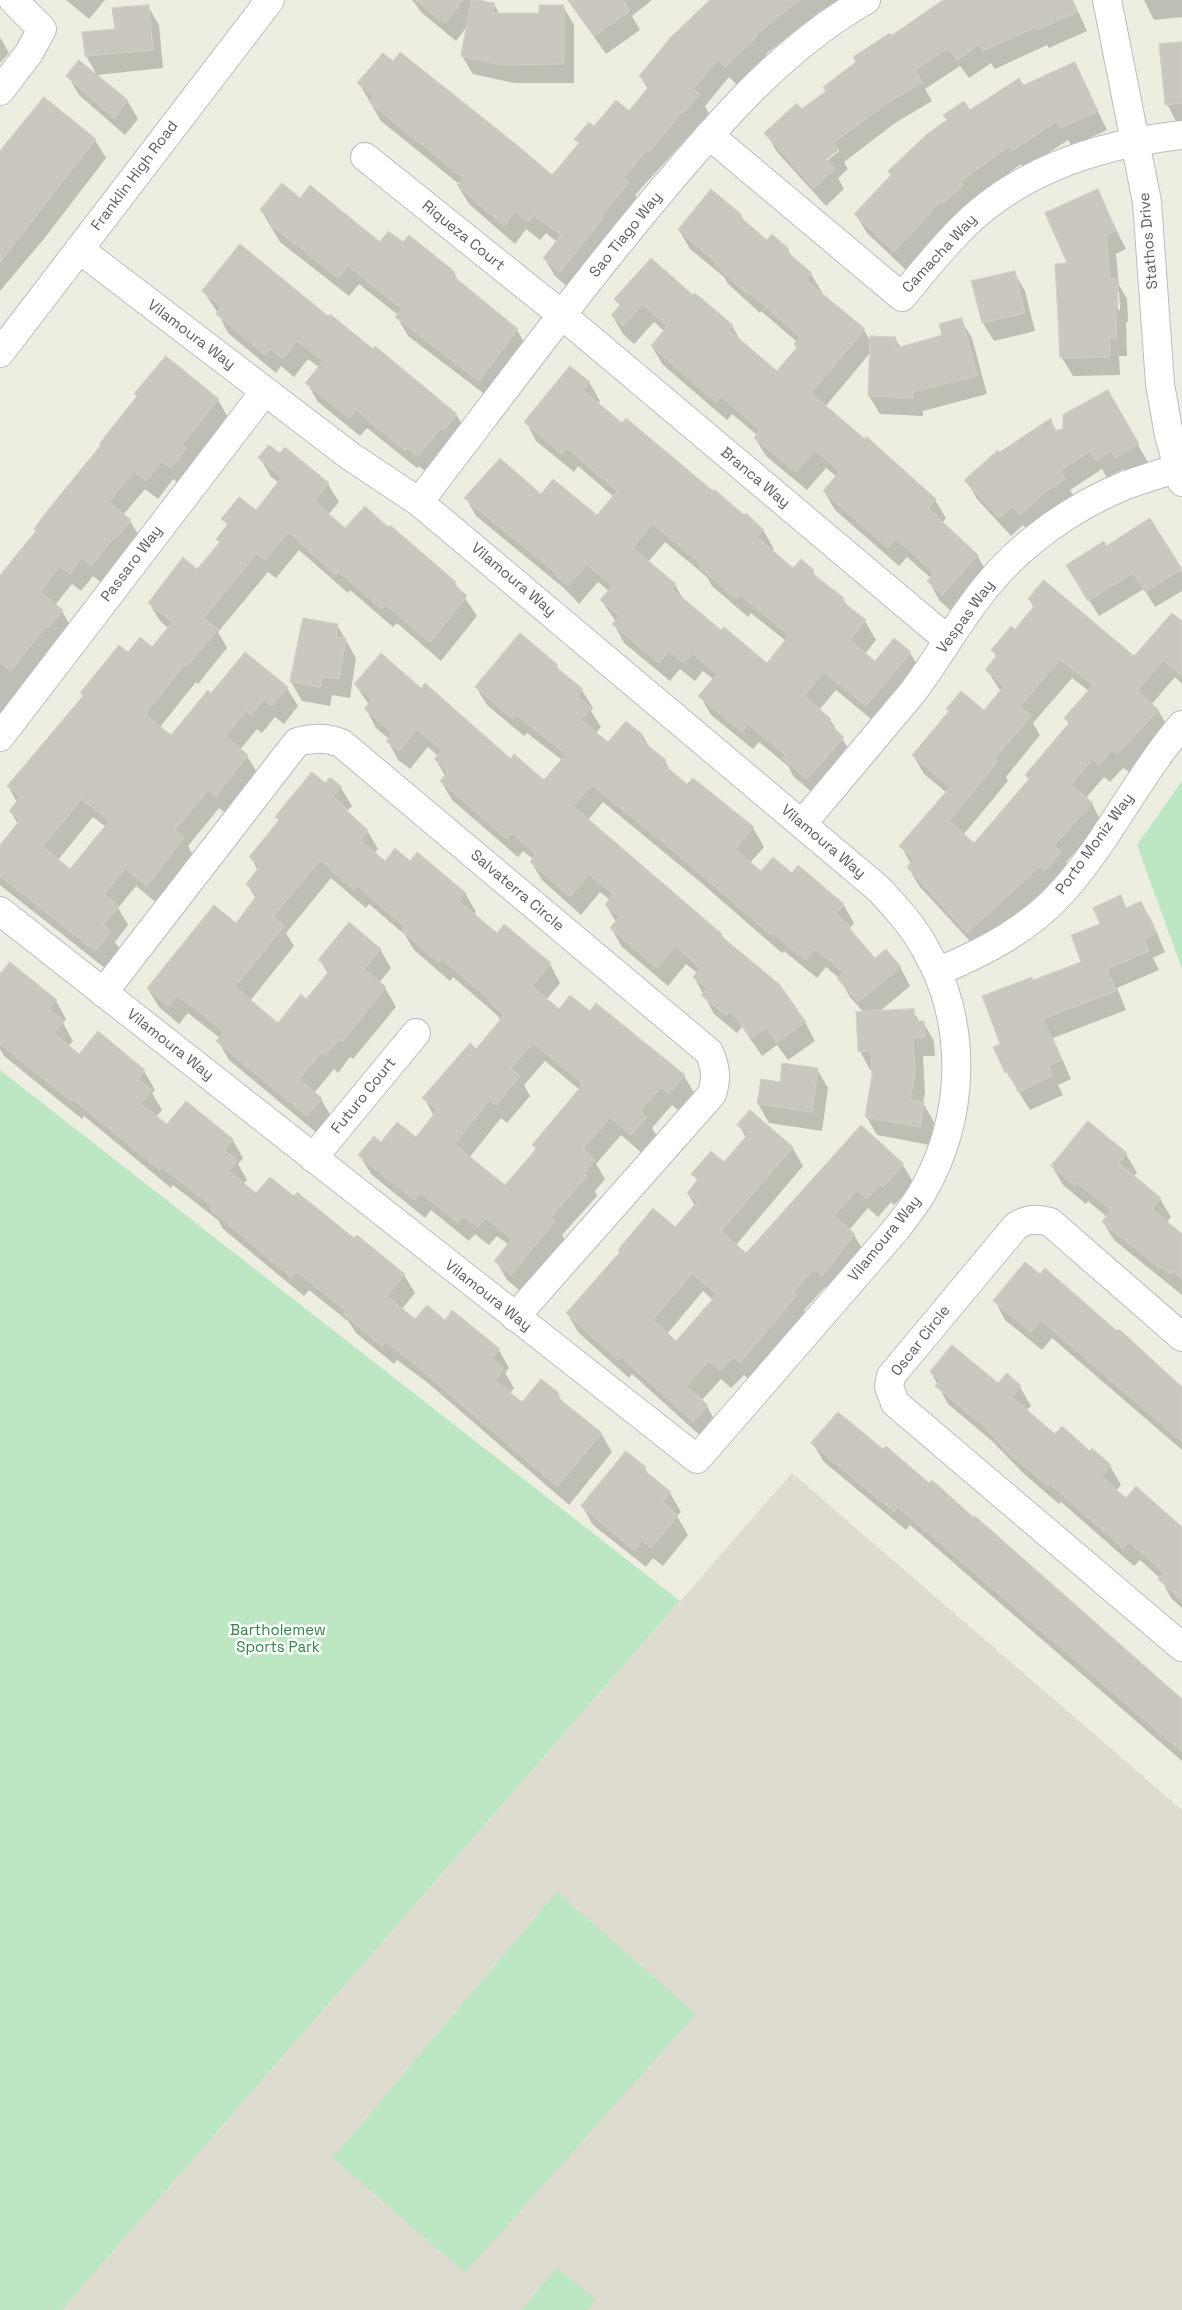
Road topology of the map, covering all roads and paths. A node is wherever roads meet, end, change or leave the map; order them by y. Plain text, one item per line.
1 (13, 0) edge
2 (270, 0) edge
3 (866, 0) edge
4 (1107, 0) edge
5 (0, 91) edge
6 (709, 134) junction
7 (1182, 135) edge
8 (1136, 142) junction
9 (365, 157) dead end
10 (79, 249) junction
11 (562, 315) junction
12 (0, 353) edge
13 (265, 391) junction
14 (1179, 475) edge
15 (419, 502) junction
16 (948, 640) junction
17 (1182, 725) edge
18 (0, 737) edge
19 (802, 824) junction
20 (0, 912) edge
21 (938, 972) junction
22 (103, 993) junction
23 (416, 1033) dead end
24 (313, 1158) junction
25 (515, 1317) junction
26 (1182, 1337) edge
27 (1182, 1647) edge

1 - 5 street
2 - 10 street, Franklin High Road
3 - 6 street, Sao Tiago Way
4 - 8 street, Stathos Drive
6 - 8 street, Camacha Way
6 - 11 street, Sao Tiago Way
7 - 8 street, Camacha Way
8 - 14 street, Stathos Drive
9 - 11 street, Riqueza Court
10 - 12 street, Franklin High Road
10 - 13 street, Vilamoura Way
11 - 15 street, Sao Tiago Way
11 - 16 street, Branca Way
13 - 15 street, Vilamoura Way
13 - 18 street, Passaro Way
14 - 16 street, Vespas Way
15 - 19 street, Vilamoura Way
16 - 19 street, Vespas Way
17 - 21 street, Porto Moniz Way
19 - 21 street, Vilamoura Way
20 - 22 street, Vilamoura Way
21 - 25 street, Vilamoura Way
22 - 24 street, Vilamoura Way
22 - 25 street, Salvaterra Circle
23 - 24 street, Futuro Court
24 - 25 street, Vilamoura Way
26 - 27 street, Oscar Circle

